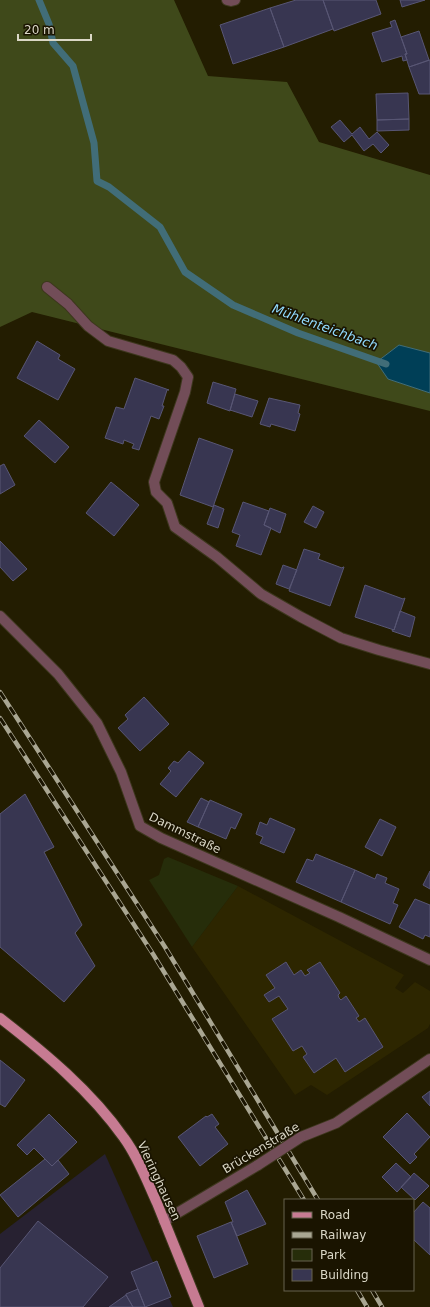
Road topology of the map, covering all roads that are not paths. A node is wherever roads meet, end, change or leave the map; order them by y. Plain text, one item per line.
1 (227, 0) edge
2 (235, 0) edge
3 (47, 287) dead end
4 (0, 616) edge
5 (430, 664) edge
6 (430, 960) edge
7 (0, 1018) edge
8 (430, 1059) edge
9 (164, 1221) junction
10 (199, 1307) edge

1 - 2 street
3 - 5 street
4 - 6 street, Dammstraße
7 - 9 main road, Vieringhausen
8 - 9 street, Brückenstraße, bridge
9 - 10 main road, Vieringhausen

